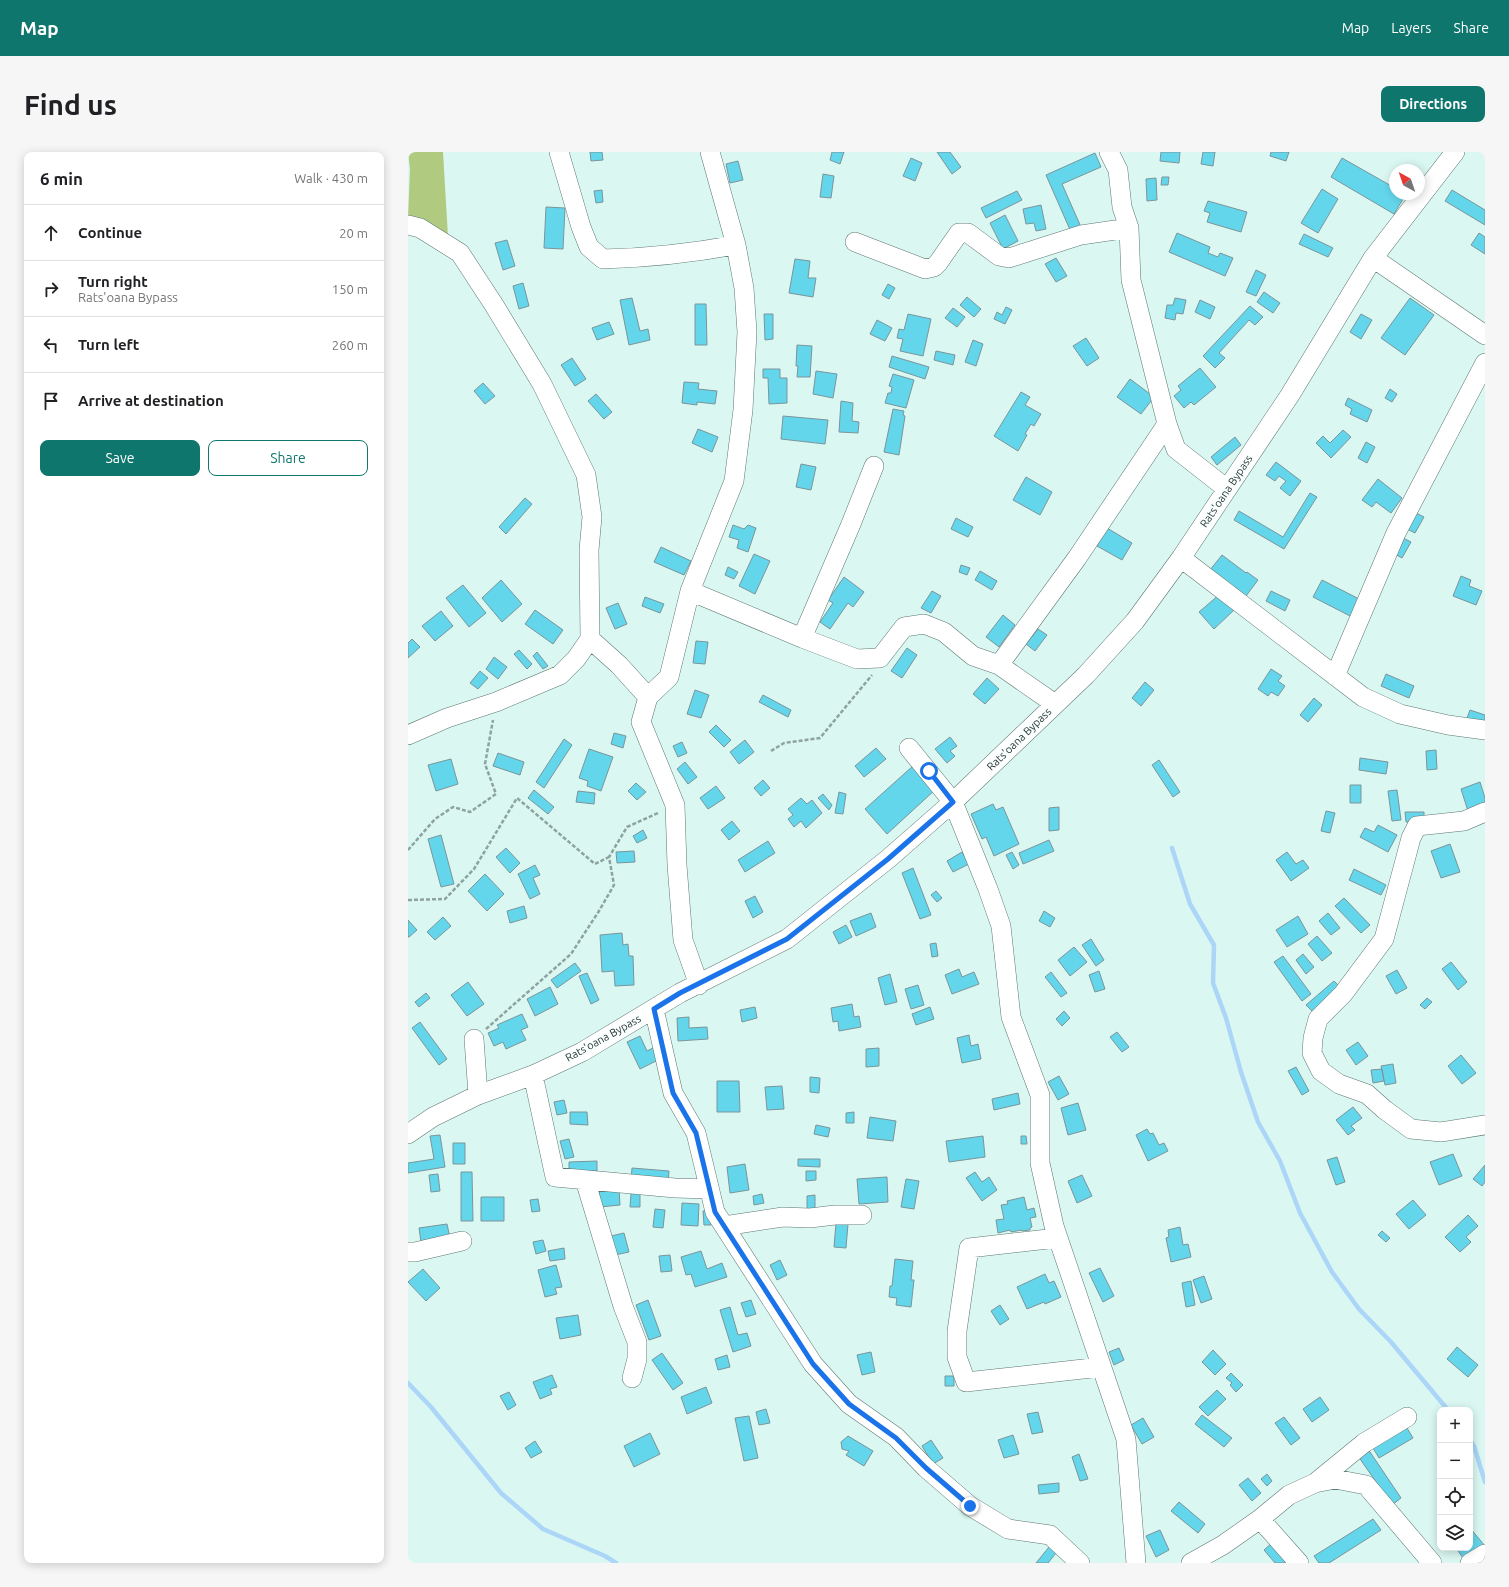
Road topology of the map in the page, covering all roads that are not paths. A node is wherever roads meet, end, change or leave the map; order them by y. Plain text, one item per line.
1 (559, 152) edge
2 (710, 152) edge
3 (1109, 152) edge
4 (1455, 152) edge
5 (408, 225) edge
6 (1129, 228) junction
7 (856, 242) dead end
8 (736, 245) junction
9 (1373, 258) junction
10 (1485, 335) edge
11 (1485, 363) edge
12 (1167, 424) junction
13 (874, 466) dead end
14 (1227, 489) junction
15 (1181, 558) junction
16 (690, 591) junction
17 (802, 638) junction
18 (590, 639) junction
19 (999, 665) junction
20 (1335, 676) junction
21 (648, 697) junction
22 (1055, 704) junction
23 (1485, 730) edge
24 (408, 735) edge
25 (909, 748) dead end
26 (953, 802) junction
27 (1485, 812) edge
28 (699, 985) junction
29 (654, 1009) junction
30 (474, 1039) road end
31 (533, 1075) junction
32 (478, 1095) junction
33 (1485, 1125) edge
34 (408, 1134) edge
35 (585, 1180) junction
36 (709, 1188) junction
37 (862, 1215) dead end
38 (724, 1226) junction
39 (1057, 1238) junction
40 (462, 1241) dead end
41 (408, 1252) edge
42 (1101, 1367) junction
43 (632, 1378) dead end
44 (1407, 1417) dead end
45 (1315, 1483) junction
46 (1260, 1519) junction
47 (1485, 1554) edge
48 (1080, 1563) edge
49 (1136, 1563) edge
50 (1191, 1563) edge
51 (1299, 1563) edge
52 (1432, 1563) edge
53 (1470, 1563) edge

1 - 8 street
2 - 8 street
3 - 6 street
4 - 9 street, Rats'oana Bypass
5 - 18 street
6 - 7 street
6 - 12 street
8 - 16 street
9 - 10 street
9 - 14 street, Rats'oana Bypass
11 - 20 street
12 - 14 street
12 - 19 street
13 - 17 street
14 - 15 street, Rats'oana Bypass
15 - 20 street
15 - 22 street, Rats'oana Bypass
16 - 17 street
16 - 21 street
17 - 19 street
18 - 21 street
18 - 24 street
19 - 22 street
20 - 23 street
21 - 28 street
22 - 26 street, Rats'oana Bypass
25 - 26 street
26 - 28 street, Rats'oana Bypass
26 - 39 street
27 - 33 street
28 - 29 street, Rats'oana Bypass
29 - 31 street, Rats'oana Bypass
29 - 36 street
30 - 32 street
31 - 32 street, Rats'oana Bypass
31 - 35 street
32 - 34 street, Rats'oana Bypass
35 - 36 street
35 - 43 street
36 - 38 street
37 - 38 street
38 - 48 street
39 - 42 street
39 - 42 street
40 - 41 street
42 - 49 street
44 - 45 street
45 - 46 street
45 - 52 street
46 - 50 street
46 - 51 street
47 - 53 street

